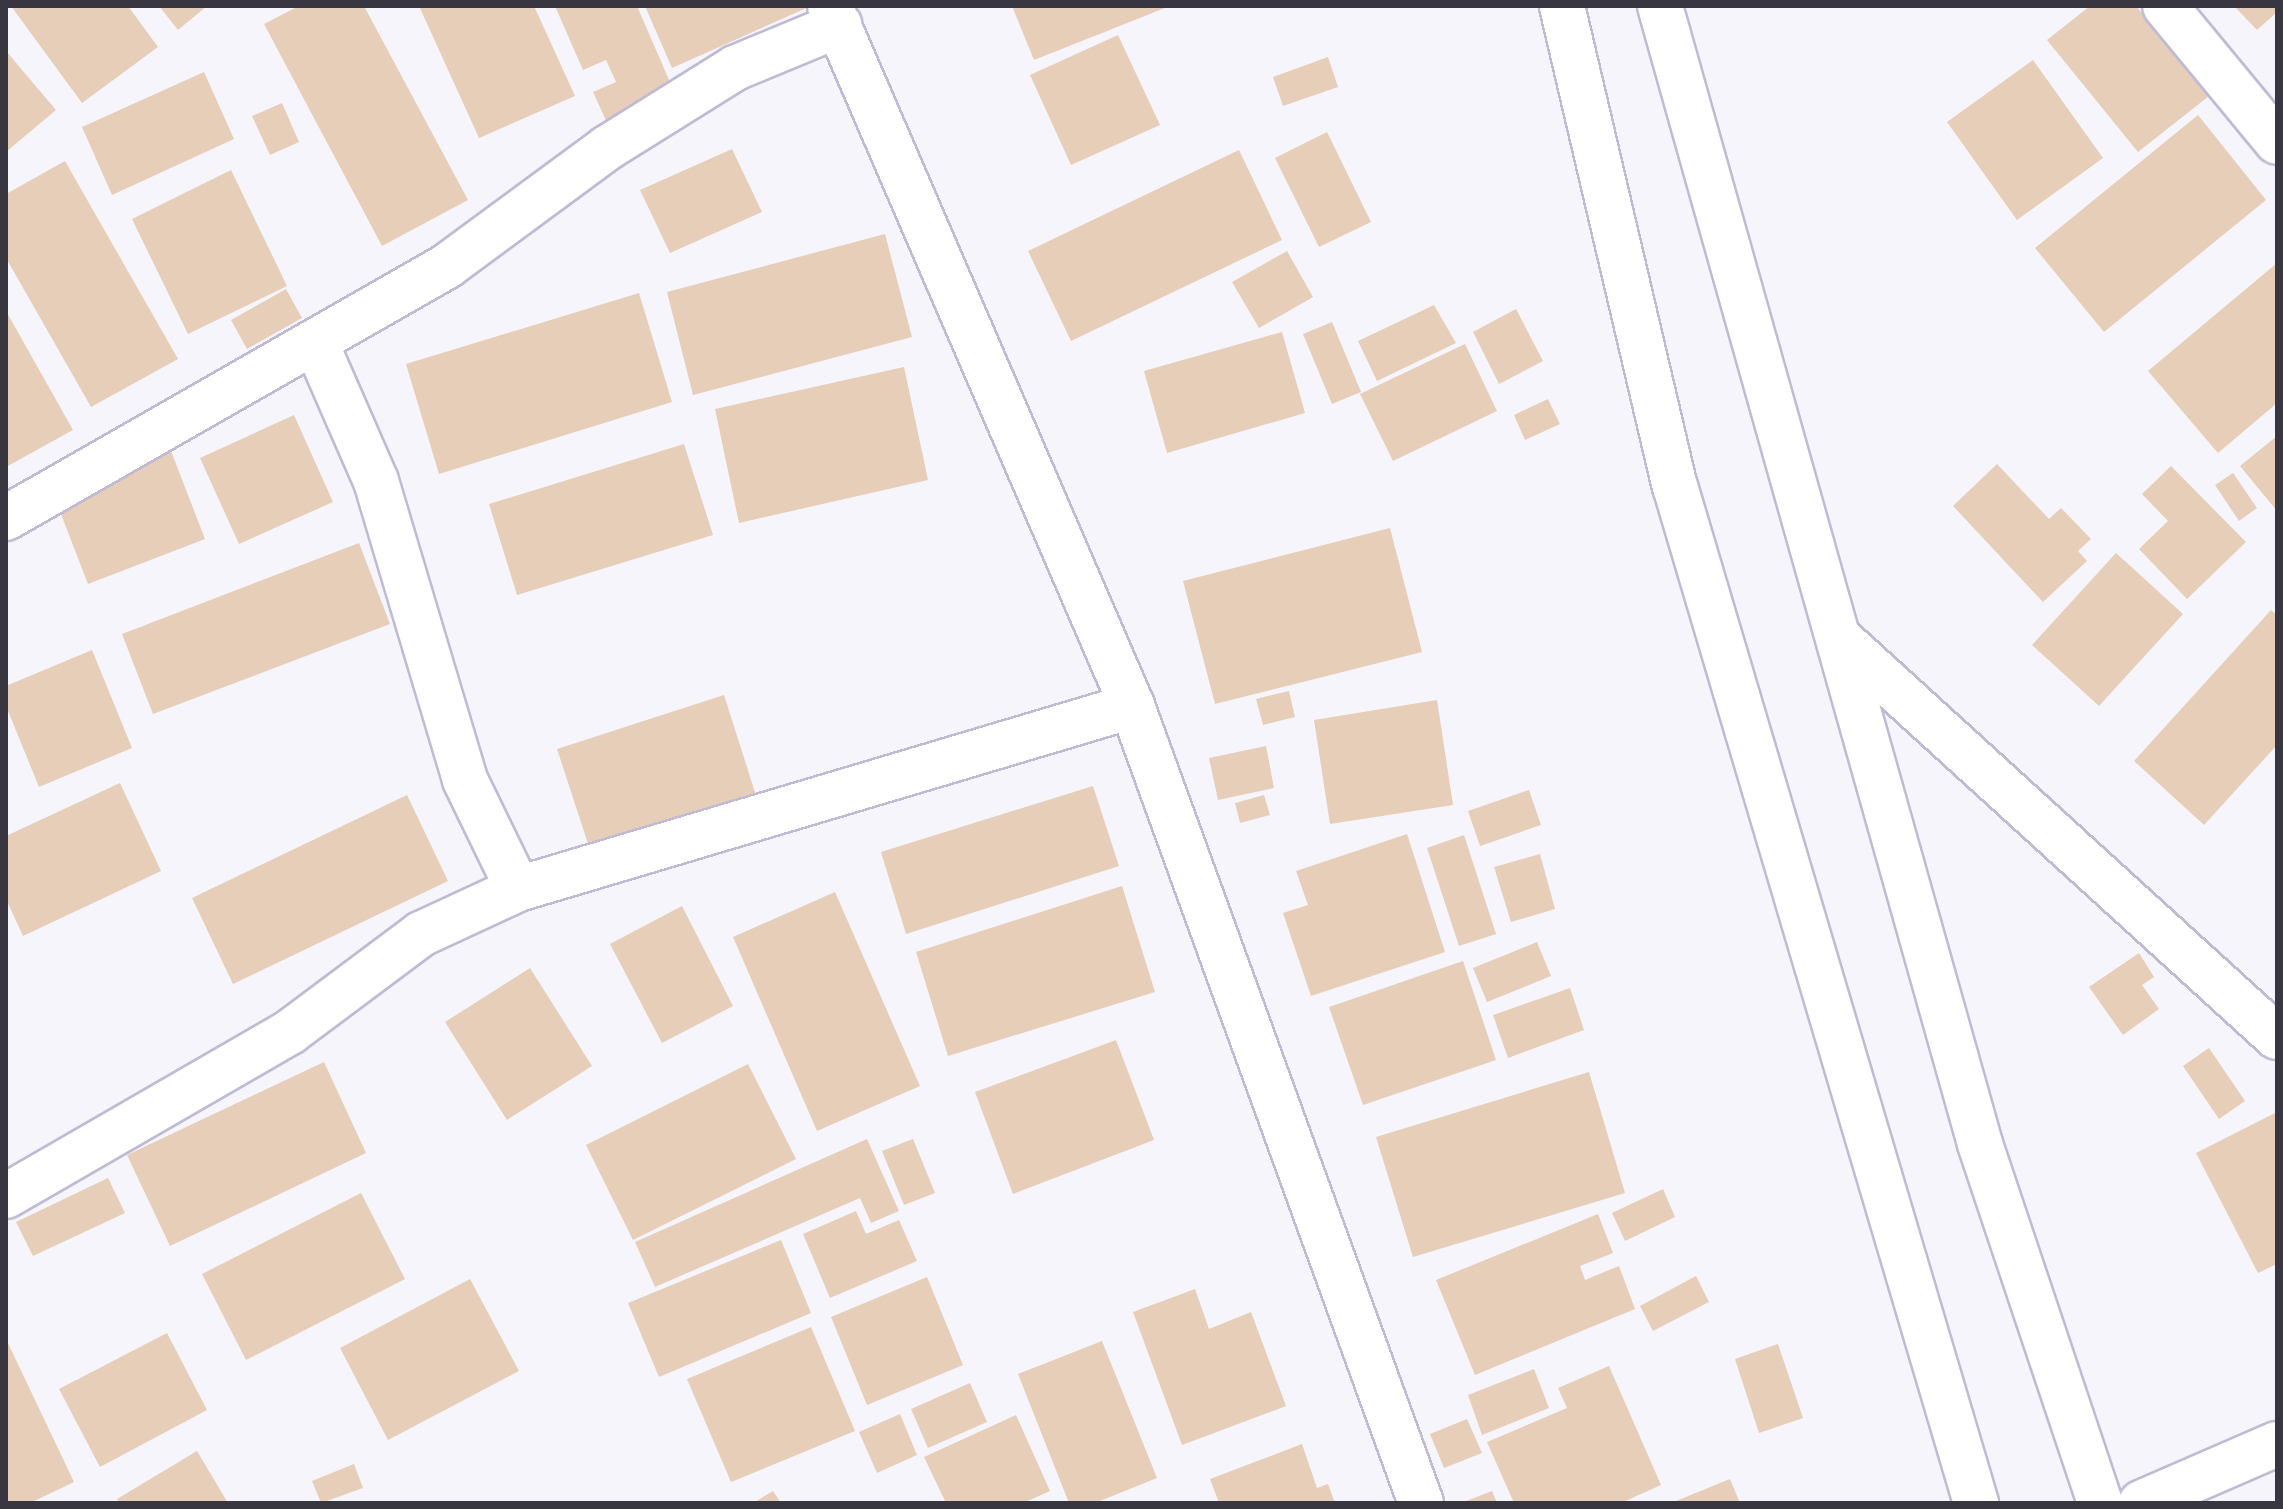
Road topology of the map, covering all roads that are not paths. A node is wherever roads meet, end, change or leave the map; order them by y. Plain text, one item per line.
1 (1562, 6) edge
2 (1660, 6) edge
3 (2165, 6) edge
4 (834, 15) edge
5 (2277, 142) edge
6 (317, 346) junction
7 (6, 518) edge
8 (1840, 639) junction
9 (1132, 706) junction
10 (518, 889) junction
11 (2277, 1037) edge
12 (6, 1196) edge
13 (2277, 1444) edge
14 (1421, 1503) edge
15 (1976, 1503) edge
16 (2100, 1503) edge
17 (2141, 1503) edge

1 - 15 street
2 - 8 street
3 - 5 street
4 - 6 street
4 - 9 street
6 - 7 street
6 - 10 street
8 - 11 street
8 - 16 street
9 - 10 street
9 - 14 street
10 - 12 street
13 - 17 street

